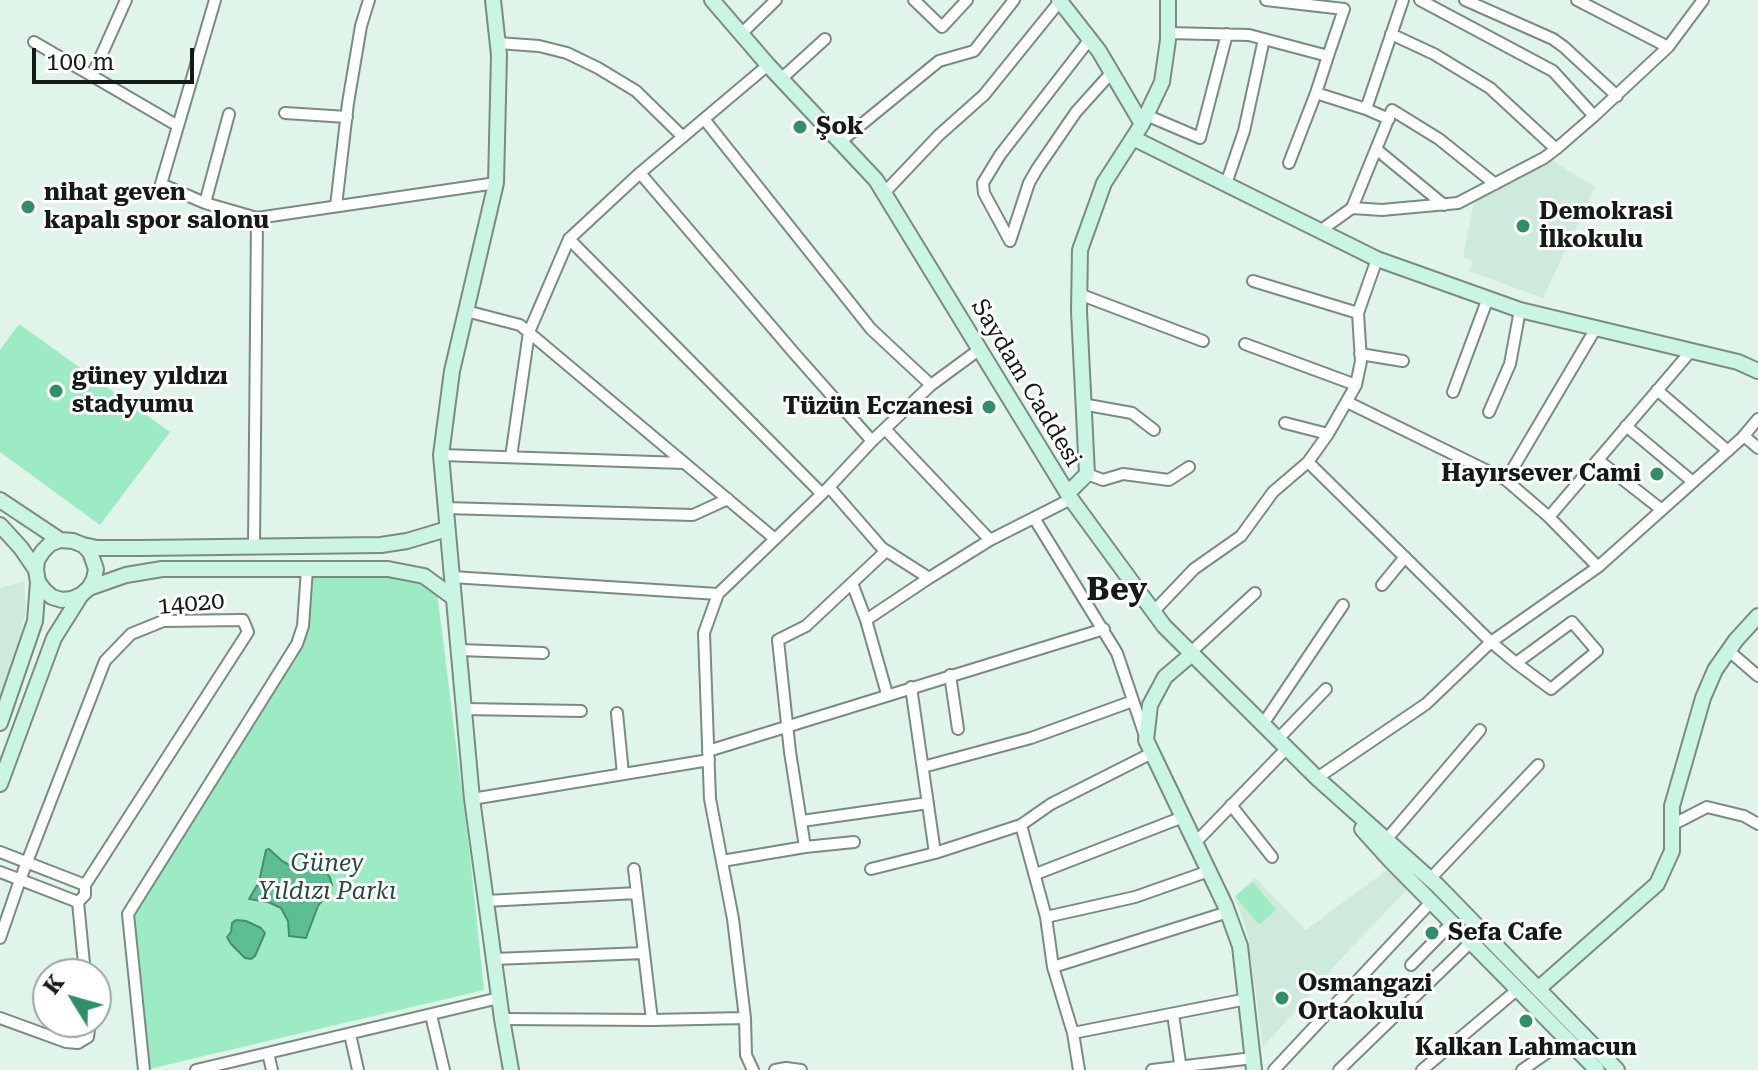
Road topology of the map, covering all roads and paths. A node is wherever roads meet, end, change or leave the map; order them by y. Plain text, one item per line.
1 (126, 0) edge
2 (215, 0) edge
3 (369, 0) edge
4 (493, 0) edge
5 (712, 0) edge
6 (776, 0) edge
7 (914, 0) edge
8 (967, 0) edge
9 (1014, 0) edge
10 (1168, 0) edge
11 (1266, 0) edge
12 (1403, 0) edge
13 (1420, 0) edge
14 (1465, 0) edge
15 (1577, 0) edge
16 (1688, 0) edge
17 (1065, 3) edge
18 (1701, 3) edge
19 (1168, 33) junction
20 (741, 34) junction
21 (1227, 34) junction
22 (1391, 34) junction
23 (825, 39) dead end
24 (1090, 39) junction
25 (1264, 39) junction
26 (34, 42) dead end
27 (498, 43) junction
28 (1668, 47) junction
29 (1328, 56) junction
30 (768, 65) junction
31 (1112, 72) junction
32 (92, 76) junction
33 (781, 79) junction
34 (1316, 93) junction
35 (1617, 96) junction
36 (1366, 109) junction
37 (285, 113) dead end
38 (229, 114) dead end
39 (1594, 116) junction
40 (347, 117) junction
41 (704, 119) junction
42 (1389, 119) junction
43 (1144, 120) junction
44 (178, 126) junction
45 (683, 137) junction
46 (1133, 138) junction
47 (840, 142) junction
48 (1376, 149) junction
49 (1556, 149) junction
50 (1289, 163) dead end
51 (640, 173) junction
52 (496, 183) junction
53 (1226, 184) junction
54 (1495, 184) junction
55 (884, 193) junction
56 (205, 203) junction
57 (1444, 205) junction
58 (336, 206) junction
59 (1352, 208) junction
60 (257, 218) junction
61 (1320, 231) junction
62 (569, 239) junction
63 (1377, 259) junction
64 (1253, 281) dead end
65 (1079, 294) junction
66 (1488, 298) junction
67 (1520, 310) junction
68 (466, 311) junction
69 (1358, 313) junction
70 (1596, 328) junction
71 (529, 332) junction
72 (1203, 341) dead end
73 (1245, 344) dead end
74 (980, 349) junction
75 (1691, 351) junction
76 (1360, 354) junction
77 (1403, 361) dead end
78 (1758, 371) edge
79 (931, 385) junction
80 (1356, 385) junction
81 (1657, 390) junction
82 (1453, 392) dead end
83 (1347, 402) junction
84 (1082, 404) junction
85 (1489, 412) dead end
86 (1758, 419) edge
87 (1285, 423) dead end
88 (1626, 426) junction
89 (885, 429) junction
90 (1154, 430) dead end
91 (1328, 434) junction
92 (1744, 436) junction
93 (872, 441) junction
94 (1758, 448) edge
95 (1728, 451) junction
96 (441, 455) junction
97 (511, 457) junction
98 (1598, 460) junction
99 (1308, 462) junction
100 (684, 463) junction
101 (1189, 467) dead end
102 (1087, 474) junction
103 (1506, 480) junction
104 (1693, 482) junction
105 (826, 490) junction
106 (1070, 496) junction
107 (728, 499) junction
108 (0, 500) edge
109 (445, 508) junction
110 (1662, 510) junction
111 (1549, 517) junction
112 (1034, 518) junction
113 (0, 525) edge
114 (447, 529) junction
115 (775, 539) junction
116 (60, 540) junction
117 (990, 540) junction
118 (83, 545) junction
119 (254, 547) junction
120 (886, 551) junction
121 (1405, 557) junction
122 (1598, 567) junction
123 (307, 569) junction
124 (37, 576) junction
125 (452, 577) junction
126 (929, 578) junction
127 (852, 583) junction
128 (1382, 585) dead end
129 (85, 592) junction
130 (1255, 593) dead end
131 (718, 594) junction
132 (454, 598) junction
133 (1343, 605) dead end
134 (1154, 611) junction
135 (1758, 616) edge
136 (866, 620) junction
137 (1104, 629) junction
138 (1491, 642) junction
139 (459, 650) junction
140 (1729, 651) junction
141 (543, 653) dead end
142 (1192, 653) junction
143 (1516, 663) junction
144 (950, 675) junction
145 (1758, 676) edge
146 (911, 687) junction
147 (1326, 689) dead end
148 (887, 694) junction
149 (1133, 701) junction
150 (464, 709) junction
151 (581, 711) dead end
152 (617, 713) dead end
153 (0, 723) edge
154 (1263, 724) junction
155 (787, 726) junction
156 (958, 729) dead end
157 (1480, 730) dead end
158 (1283, 744) junction
159 (1149, 746) junction
160 (708, 756) junction
161 (1538, 765) dead end
162 (923, 767) junction
163 (623, 774) junction
164 (1317, 778) junction
165 (0, 784) edge
166 (472, 799) junction
167 (928, 803) junction
168 (1231, 805) junction
169 (1183, 817) junction
170 (802, 821) junction
171 (1758, 824) edge
172 (1021, 825) junction
173 (1672, 825) junction
174 (1386, 840) junction
175 (854, 842) dead end
176 (1195, 843) junction
177 (805, 847) junction
178 (0, 852) edge
179 (935, 853) junction
180 (1272, 857) dead end
181 (722, 861) junction
182 (27, 863) junction
183 (634, 869) dead end
184 (871, 869) dead end
185 (1209, 871) junction
186 (0, 872) edge
187 (1036, 874) junction
188 (1430, 879) junction
189 (20, 880) junction
190 (85, 885) junction
191 (637, 893) junction
192 (486, 901) junction
193 (78, 902) junction
194 (1431, 902) junction
195 (1228, 912) junction
196 (1046, 917) junction
197 (1452, 923) junction
198 (0, 938) edge
199 (1471, 942) junction
200 (644, 953) junction
201 (83, 958) edge
202 (494, 959) junction
203 (1411, 965) dead end
204 (1053, 967) junction
205 (1518, 989) junction
206 (1538, 989) junction
207 (499, 998) junction
208 (1247, 999) junction
209 (1173, 1014) junction
210 (431, 1015) junction
211 (0, 1018) edge
212 (745, 1018) junction
213 (502, 1019) junction
214 (652, 1020) junction
215 (32, 1030) edge
216 (1073, 1033) junction
217 (350, 1034) junction
218 (55, 1038) edge
219 (86, 1038) edge
220 (1567, 1039) junction
221 (268, 1053) junction
222 (1254, 1064) edge
223 (1180, 1068) edge
224 (144, 1070) edge
225 (196, 1070) edge
226 (272, 1070) edge
227 (358, 1070) edge
228 (444, 1070) edge
229 (511, 1070) edge
230 (753, 1070) edge
231 (775, 1070) edge
232 (801, 1070) edge
233 (1079, 1070) edge
234 (1152, 1070) edge
235 (1274, 1070) edge
236 (1339, 1070) edge
237 (1422, 1070) edge
238 (1522, 1070) edge
239 (1597, 1070) edge
240 (1617, 1070) edge

1 - 32 street
2 - 44 street
3 - 40 street
4 - 27 main road
5 - 20 main road, Saydam Caddesi
6 - 20 street
7 - 8 street
9 - 47 street
10 - 19 main road
11 - 29 street
12 - 22 street
13 - 39 street
14 - 35 street
15 - 28 street
16 - 18 street
17 - 24 main road
17 - 55 street
18 - 28 street
19 - 21 street
19 - 43 main road
20 - 30 main road, Saydam Caddesi
21 - 25 street
21 - 43 street
22 - 36 street
22 - 49 street
23 - 33 street
24 - 31 main road
24 - 31 street
25 - 29 street
25 - 53 street
26 - 32 street
27 - 45 street
27 - 52 main road
28 - 35 street
29 - 34 street
30 - 33 main road, Saydam Caddesi
30 - 41 street
31 - 43 main road
32 - 44 street
33 - 47 main road, Saydam Caddesi
34 - 36 street
34 - 50 street
35 - 39 street
36 - 42 street
37 - 40 street
38 - 56 street
39 - 49 street
40 - 58 street
41 - 45 street
41 - 79 street
42 - 48 street
42 - 54 street
43 - 46 main road
44 - 56 street
45 - 51 street
46 - 53 main road
46 - 65 main road
47 - 55 main road, Saydam Caddesi
48 - 57 street
48 - 59 street
49 - 54 street
51 - 62 street
51 - 93 street
52 - 58 street
52 - 68 main road
53 - 61 main road
54 - 57 street
55 - 74 main road, Saydam Caddesi
56 - 60 street
57 - 59 street
58 - 60 street
59 - 61 street
60 - 119 street
61 - 63 main road
62 - 71 street
62 - 105 street
63 - 66 main road
63 - 69 street
64 - 69 street
65 - 72 street
65 - 84 main road
66 - 67 main road
66 - 82 street
67 - 70 main road
67 - 85 street
68 - 71 street
68 - 96 main road
69 - 76 street
70 - 75 main road
70 - 103 street
71 - 97 street
71 - 100 street
73 - 80 street
74 - 79 street
74 - 106 main road, Saydam Caddesi
75 - 78 main road
75 - 81 street
76 - 77 street
76 - 80 street
79 - 89 street
80 - 83 street
81 - 88 street
81 - 95 street
83 - 91 street
83 - 103 street
84 - 90 street
84 - 102 main road
86 - 92 street
87 - 91 street
88 - 98 street
88 - 104 street
89 - 93 street
89 - 117 street
91 - 99 street
92 - 94 street
92 - 95 street
93 - 105 street
95 - 104 street
96 - 97 street
96 - 109 main road
97 - 100 street
98 - 110 street
98 - 111 street
99 - 121 street
99 - 134 street
100 - 107 street
101 - 102 street
102 - 106 main road
103 - 111 street
104 - 110 street
105 - 115 street
105 - 120 street
106 - 112 street
106 - 134 main road, Saydam Caddesi
107 - 109 street
107 - 115 street
108 - 116 main road
109 - 114 main road
110 - 122 street
111 - 122 street
112 - 117 street
112 - 137 street
113 - 124 main road
114 - 119 main road
114 - 125 main road
115 - 131 street
116 - 118 main road
116 - 124 main road
117 - 126 street
118 - 119 main road
118 - 129 main road
120 - 126 street
120 - 127 street
121 - 128 street
121 - 138 street
122 - 138 street
123 - 129 main road
123 - 132 main road
123 - 224 street
124 - 129 main road
124 - 153 main road
125 - 131 street
125 - 132 main road
126 - 136 street
127 - 136 street
127 - 155 street
129 - 165 main road
130 - 142 street
131 - 160 street
132 - 139 main road
133 - 154 street
134 - 142 main road, Saydam Caddesi
135 - 140 main road
136 - 148 street
137 - 144 street
137 - 149 street
138 - 143 street
138 - 164 street
139 - 141 street
139 - 150 main road
140 - 145 street
140 - 173 main road
142 - 154 main road, Saydam Caddesi
142 - 159 main road
143 - 143 street
144 - 146 street
144 - 156 street
146 - 148 street
146 - 162 street
147 - 158 street
148 - 155 street
149 - 159 street
149 - 162 street
150 - 151 street
150 - 166 main road
152 - 163 street
154 - 158 main road, Saydam Caddesi
155 - 160 street
155 - 170 street
157 - 174 street
158 - 164 main road, Saydam Caddesi
158 - 168 street
159 - 169 main road
159 - 172 street
160 - 163 street
160 - 181 street
161 - 188 street
162 - 167 street
163 - 166 street
164 - 174 main road
164 - 194 main road
166 - 192 main road
167 - 170 street
167 - 179 street
168 - 176 street
168 - 180 street
169 - 176 main road
169 - 187 street
170 - 177 street
171 - 173 street
172 - 179 street
172 - 187 street
173 - 206 main road
174 - 188 main road
175 - 177 street
176 - 185 main road
177 - 181 street
178 - 182 street
179 - 184 street
181 - 212 street
182 - 189 street
182 - 190 street
182 - 190 street, 14020
183 - 191 street
185 - 195 main road
185 - 196 street
186 - 189 street
187 - 196 street
188 - 206 main road
189 - 193 street
189 - 198 street
190 - 193 street
191 - 192 street
191 - 200 street
192 - 202 main road
193 - 201 street
194 - 197 main road
194 - 235 street
195 - 204 street
195 - 208 main road
196 - 204 street
197 - 199 main road
197 - 203 street
199 - 205 main road
199 - 236 street
200 - 202 street
200 - 214 street
202 - 207 main road
204 - 216 street
205 - 220 main road
205 - 237 street
206 - 240 main road
207 - 210 street
207 - 213 main road
208 - 209 street
208 - 222 main road
209 - 216 street
209 - 223 street
210 - 217 street
210 - 228 street
211 - 215 street
212 - 214 street
212 - 230 street
213 - 214 street
213 - 229 main road
216 - 233 street
217 - 221 street
217 - 227 street
218 - 219 street
220 - 238 street
220 - 239 main road
221 - 225 street
221 - 226 street
222 - 223 street
223 - 234 street
231 - 232 street

